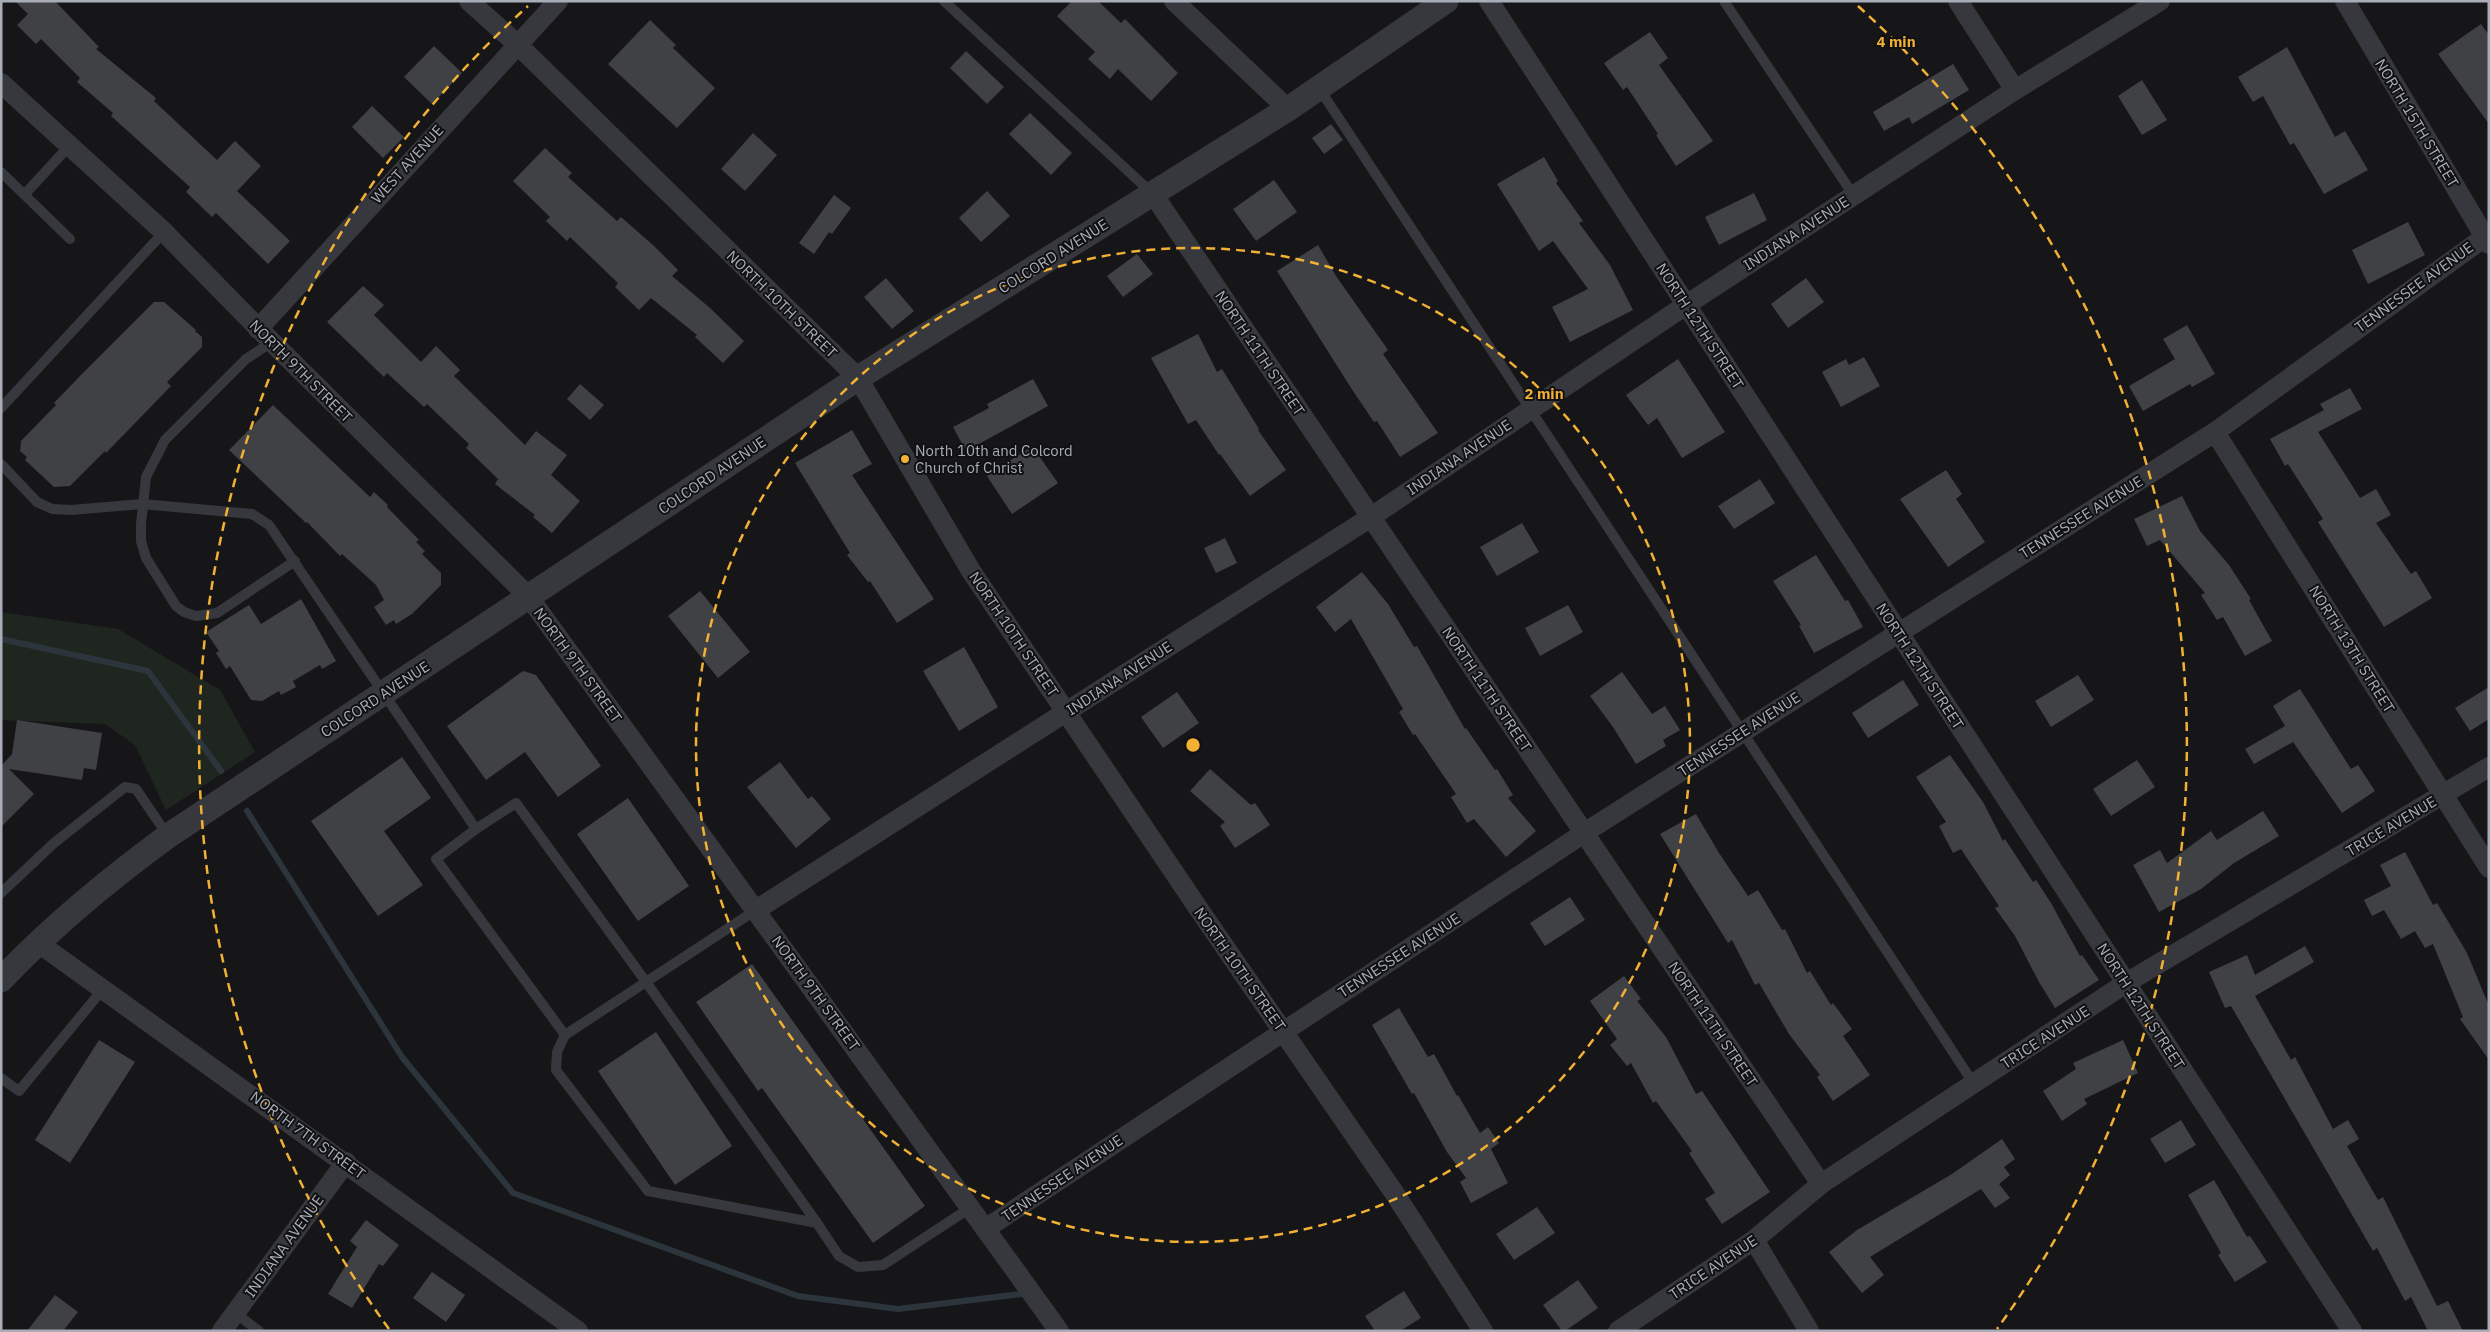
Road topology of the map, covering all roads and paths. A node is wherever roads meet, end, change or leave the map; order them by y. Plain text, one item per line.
1 (469, 1) edge
2 (558, 1) edge
3 (944, 1) edge
4 (1174, 1) edge
5 (1489, 1) edge
6 (1724, 1) edge
7 (1958, 1) edge
8 (2160, 1) edge
9 (2345, 1) edge
10 (1433, 5) edge
11 (517, 44) junction
12 (1, 83) edge
13 (1319, 88) junction
14 (2015, 90) junction
15 (1288, 109) junction
16 (70, 145) junction
17 (1, 172) edge
18 (24, 194) junction
19 (1153, 194) junction
20 (1854, 196) junction
21 (164, 232) junction
22 (2487, 238) edge
23 (70, 239) dead end
24 (1686, 305) junction
25 (265, 335) junction
26 (858, 378) junction
27 (1, 408) edge
28 (1530, 410) junction
29 (2215, 432) junction
30 (1, 464) edge
31 (142, 504) junction
32 (1371, 516) junction
33 (295, 561) junction
34 (529, 597) junction
35 (1898, 632) junction
36 (384, 693) junction
37 (1066, 712) junction
38 (1744, 731) junction
39 (2489, 767) edge
40 (2444, 795) junction
41 (476, 829) junction
42 (1584, 833) junction
43 (168, 836) junction
44 (2489, 868) edge
45 (1, 893) edge
46 (756, 910) junction
47 (37, 942) junction
48 (1, 980) edge
49 (646, 982) junction
50 (2126, 983) junction
51 (103, 989) junction
52 (1283, 1032) junction
53 (566, 1035) junction
54 (1, 1078) edge
55 (1974, 1084) junction
56 (346, 1162) junction
57 (1821, 1184) junction
58 (970, 1208) junction
59 (817, 1223) junction
60 (985, 1229) junction
61 (1754, 1240) junction
62 (235, 1314) junction
63 (222, 1331) edge
64 (259, 1331) edge
65 (578, 1331) edge
66 (1059, 1331) edge
67 (1483, 1331) edge
68 (1618, 1331) edge
69 (1809, 1331) edge
70 (2352, 1331) edge

1 - 11 street, NORTH 10TH STREET
2 - 11 street, WEST AVENUE
3 - 19 lane
4 - 15 street
5 - 24 street, NORTH 12TH STREET
6 - 20 lane
7 - 14 street
8 - 14 street, INDIANA AVENUE
9 - 22 street, NORTH 15TH STREET
10 - 13 street, COLCORD AVENUE
11 - 25 street, WEST AVENUE
11 - 26 street, NORTH 10TH STREET
12 - 16 street, NORTH 9TH STREET
13 - 15 street, COLCORD AVENUE
13 - 28 lane
14 - 20 street, INDIANA AVENUE
15 - 19 street, COLCORD AVENUE
16 - 18 lane
16 - 21 street, NORTH 9TH STREET
17 - 18 lane
18 - 23 lane
19 - 26 street, COLCORD AVENUE
19 - 32 street, NORTH 11TH STREET
20 - 24 street, INDIANA AVENUE
21 - 25 street, NORTH 9TH STREET
21 - 27 lane
22 - 29 street, TENNESSEE AVENUE
24 - 28 street, INDIANA AVENUE
24 - 35 street, NORTH 12TH STREET
25 - 31 lane
25 - 34 street, NORTH 9TH STREET
26 - 34 street, COLCORD AVENUE
26 - 37 street, NORTH 10TH STREET
28 - 32 street, INDIANA AVENUE
28 - 38 lane
29 - 35 street, TENNESSEE AVENUE
29 - 40 street, NORTH 13TH STREET
30 - 31 lane
31 - 33 lane
31 - 33 lane
32 - 37 street, INDIANA AVENUE
32 - 42 street, NORTH 11TH STREET
33 - 36 lane
34 - 36 street, COLCORD AVENUE
34 - 46 street, NORTH 9TH STREET
35 - 38 street, TENNESSEE AVENUE
35 - 50 street, NORTH 12TH STREET
36 - 41 lane
36 - 43 street, COLCORD AVENUE
37 - 46 street, INDIANA AVENUE
37 - 52 street, NORTH 10TH STREET
38 - 42 street, TENNESSEE AVENUE
38 - 55 lane
39 - 40 street, TRICE AVENUE
40 - 44 street, NORTH 13TH STREET
40 - 50 street, TRICE AVENUE
41 - 49 lane
41 - 53 lane
42 - 52 street, TENNESSEE AVENUE
42 - 57 street, NORTH 11TH STREET
43 - 45 lane
43 - 47 street, COLCORD AVENUE
46 - 49 lane
46 - 58 street, NORTH 9TH STREET
47 - 48 street, COLCORD AVENUE
47 - 51 street, NORTH 7TH STREET
49 - 53 lane
49 - 59 lane
50 - 55 street, TRICE AVENUE
50 - 70 street, NORTH 12TH STREET
51 - 54 lane
51 - 56 street, NORTH 7TH STREET
52 - 60 street, TENNESSEE AVENUE
52 - 67 street, NORTH 10TH STREET
53 - 59 lane
55 - 57 street, TRICE AVENUE
56 - 62 street, INDIANA AVENUE
56 - 65 street, NORTH 7TH STREET
57 - 61 street, TRICE AVENUE
58 - 59 lane
58 - 60 street, NORTH 9TH STREET
60 - 66 street, NORTH 9TH STREET
61 - 68 street, TRICE AVENUE
61 - 69 street
62 - 63 street, INDIANA AVENUE
62 - 64 lane

